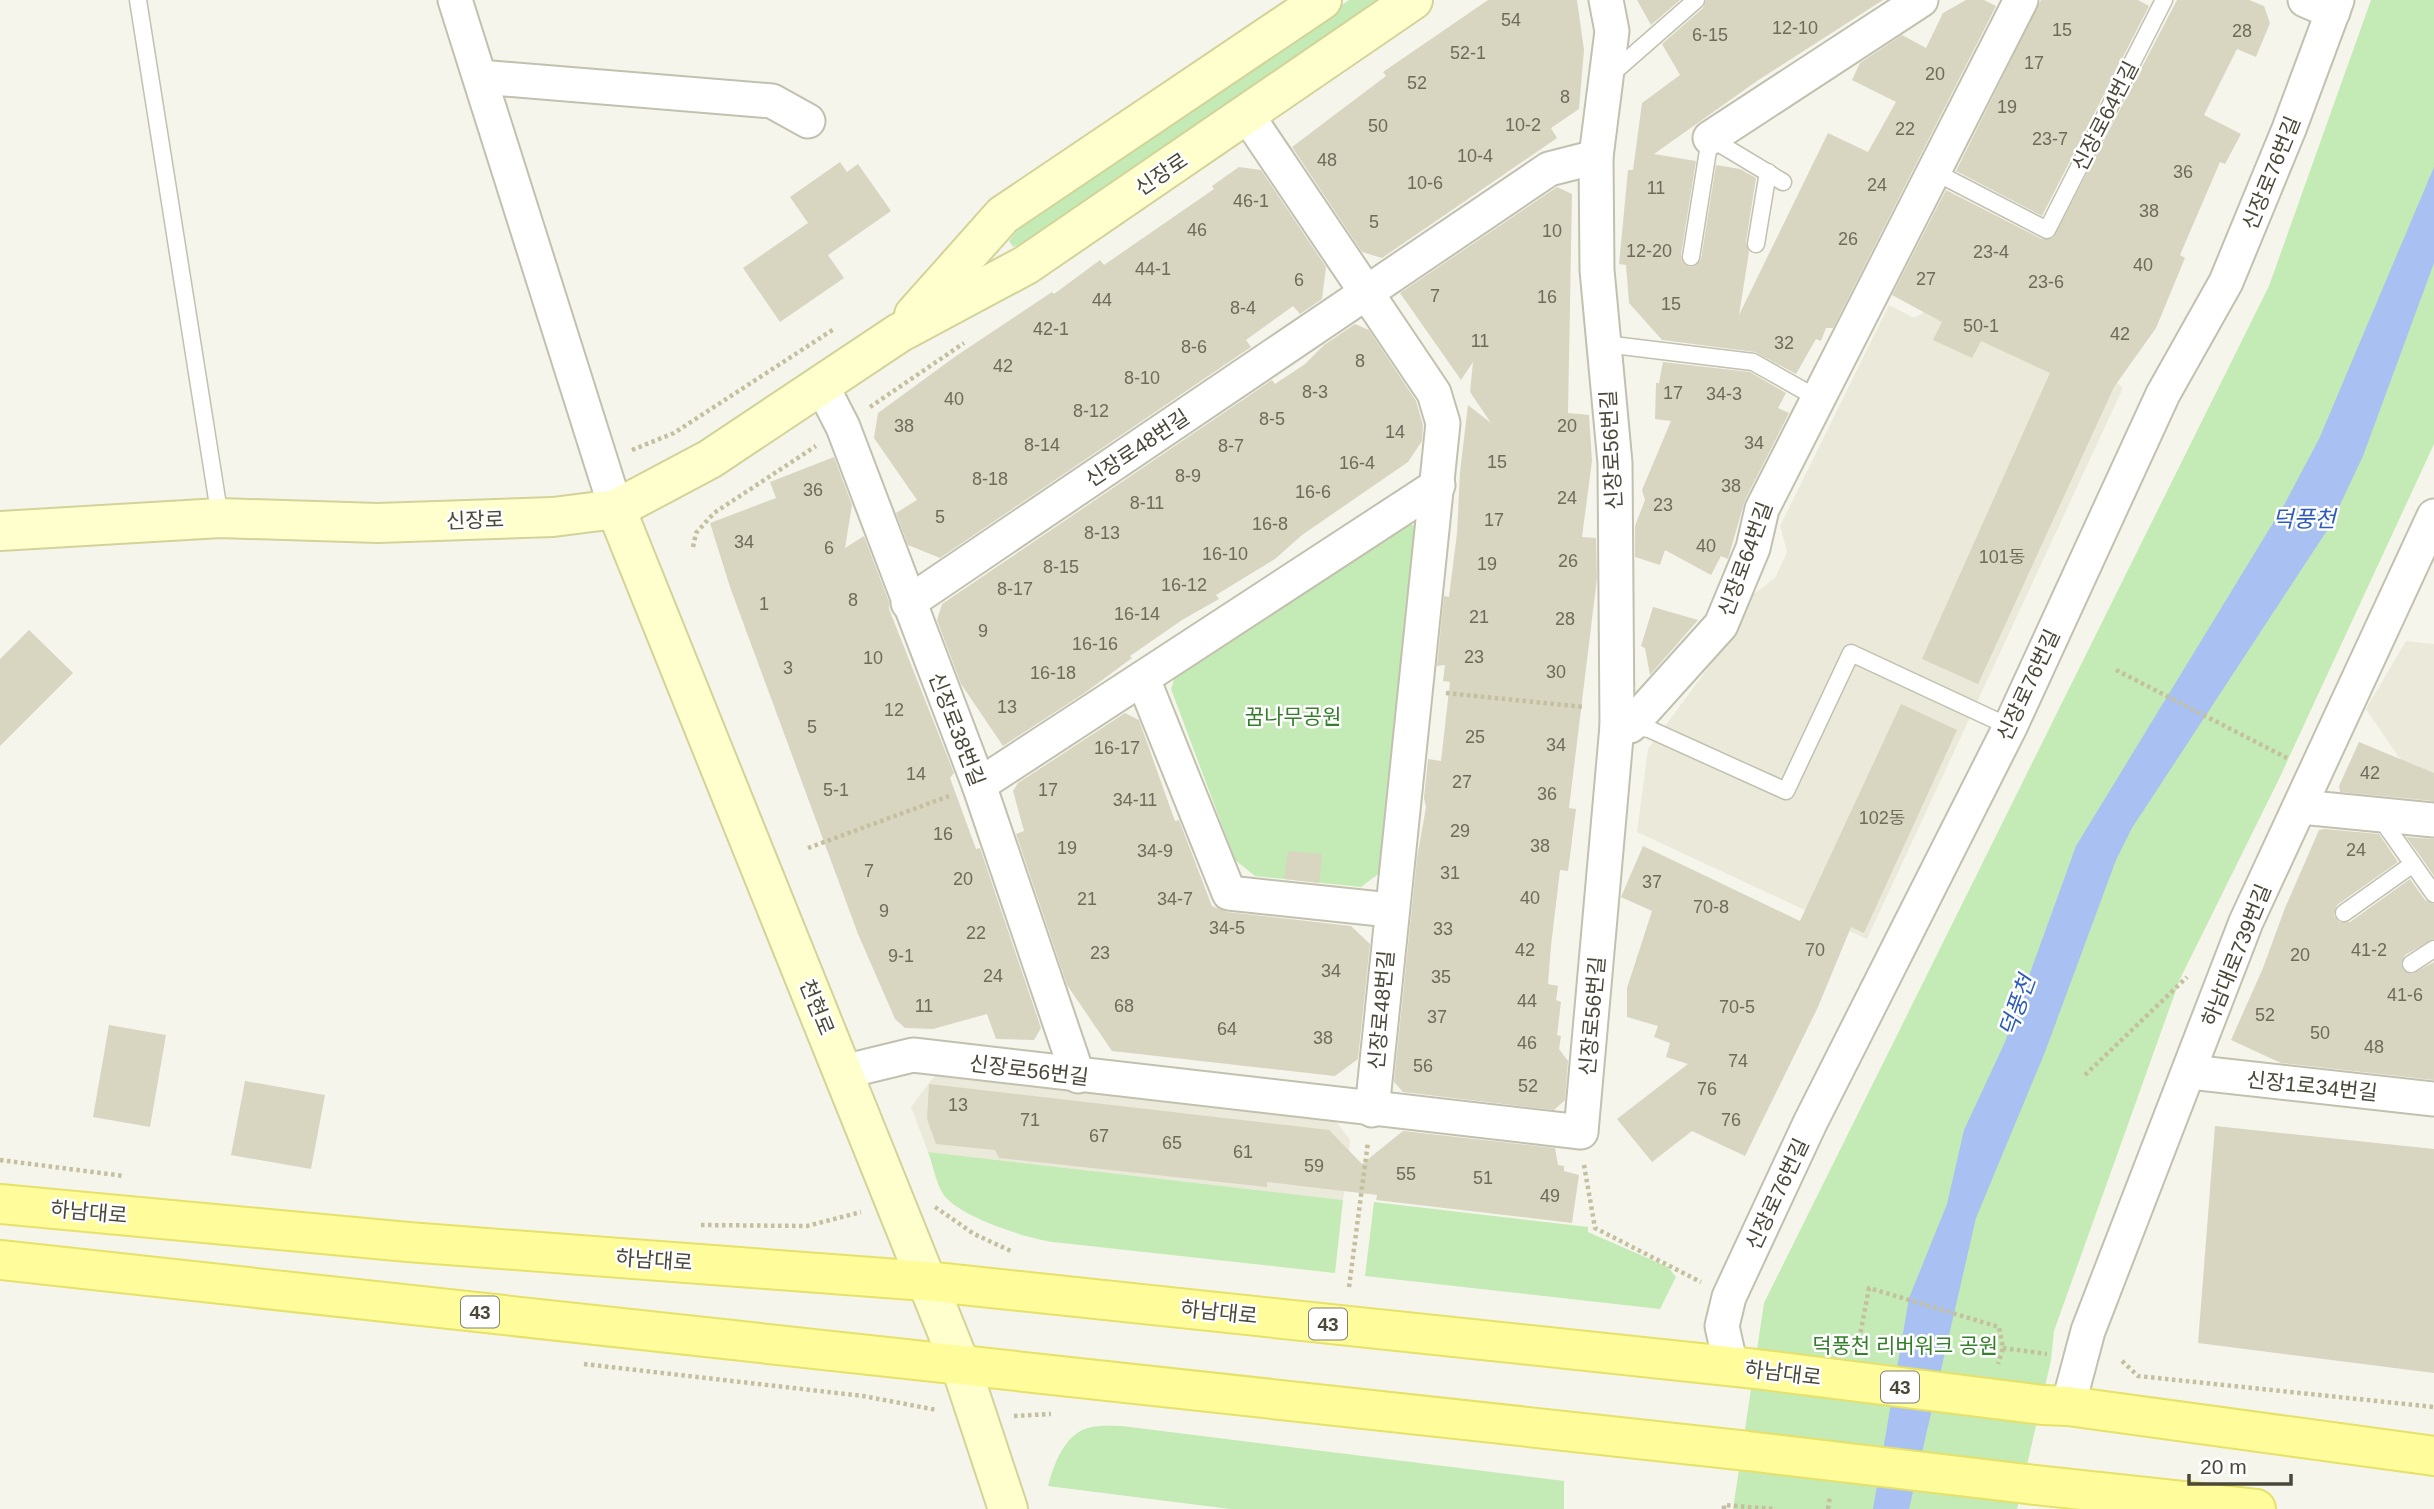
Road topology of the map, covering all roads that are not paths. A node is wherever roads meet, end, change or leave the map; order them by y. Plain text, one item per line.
1 (138, 0) edge
2 (455, 0) edge
3 (1322, 0) edge
4 (1413, 0) edge
5 (1606, 0) edge
6 (1696, 0) edge
7 (1921, 0) edge
8 (2021, 0) edge
9 (2164, 0) edge
10 (2325, 4) edge
11 (480, 77) junction
12 (1606, 80) junction
13 (1247, 115) junction
14 (808, 121) dead end
15 (1710, 138) junction
16 (1596, 157) junction
17 (1768, 172) junction
18 (1934, 172) junction
19 (1783, 182) dead end
20 (1756, 244) dead end
21 (1690, 257) dead end
22 (1366, 293) junction
23 (899, 333) junction
24 (1605, 344) junction
25 (822, 386) junction
26 (1817, 398) junction
27 (1438, 485) junction
28 (616, 509) junction
29 (2434, 516) edge
30 (220, 518) junction
31 (0, 531) edge
32 (2422, 571) edge
33 (908, 603) junction
34 (1143, 679) junction
35 (1624, 726) junction
36 (2010, 727) junction
37 (979, 785) junction
38 (2301, 807) junction
39 (2377, 814) junction
40 (2434, 820) edge
41 (2413, 864) junction
42 (2434, 894) edge
43 (1390, 911) junction
44 (2344, 913) dead end
45 (2434, 949) edge
46 (2412, 964) dead end
47 (843, 1072) junction
48 (2190, 1072) junction
49 (1078, 1076) junction
50 (2434, 1099) edge
51 (1372, 1110) junction
52 (0, 1204) edge
53 (0, 1259) edge
54 (925, 1281) junction
55 (960, 1364) junction
56 (1744, 1368) junction
57 (2056, 1406) junction
58 (2434, 1455) edge
59 (1008, 1509) edge
60 (2256, 1509) edge

1 - 30 lane
2 - 11 street
3 - 23 street, 신장로
4 - 13 street, 신장로
5 - 12 street, 신장로56번길
6 - 12 lane
7 - 15 street
8 - 18 street, 신장로64번길
9 - 18 lane, 신장로64번길
10 - 36 street, 신장로76번길
11 - 14 street
11 - 28 street
12 - 16 street, 신장로56번길
13 - 22 street, 신장로48번길
13 - 23 street, 신장로
15 - 17 lane
15 - 21 lane
16 - 22 street
16 - 24 street, 신장로56번길
17 - 19 lane
17 - 20 lane
18 - 26 street, 신장로64번길
22 - 27 street, 신장로48번길
22 - 33 street, 신장로48번길
23 - 25 street, 신장로
24 - 26 lane
24 - 35 street, 신장로56번길
25 - 28 street, 신장로
25 - 33 street, 신장로38번길
26 - 35 street, 신장로64번길
27 - 34 street
27 - 43 street, 신장로48번길
28 - 30 street, 신장로
28 - 47 street, 천현로
29 - 32 street, 하남대로739번길
30 - 31 street, 신장로
32 - 38 street, 하남대로739번길
33 - 37 street, 신장로38번길
34 - 37 street
34 - 43 street
35 - 36 lane
35 - 51 street, 신장로56번길
36 - 56 street, 신장로76번길
37 - 49 street, 신장로38번길
38 - 39 street
38 - 48 street, 하남대로739번길
39 - 40 street
39 - 41 lane
41 - 42 lane
41 - 44 lane
43 - 51 street, 신장로48번길
45 - 46 lane
47 - 49 street, 신장로56번길
47 - 54 street, 천현로
48 - 50 street, 신장1로34번길
48 - 57 street, 하남대로739번길
49 - 51 street, 신장로56번길
52 - 54 main road, 하남대로 / 43
53 - 55 main road, 43
54 - 55 street, 천현로
54 - 56 main road, 하남대로 / 43
55 - 59 street, 천현로
55 - 60 main road, 43, bridge
56 - 57 main road, 하남대로 / 43, bridge
57 - 58 main road, 하남대로 / 43

